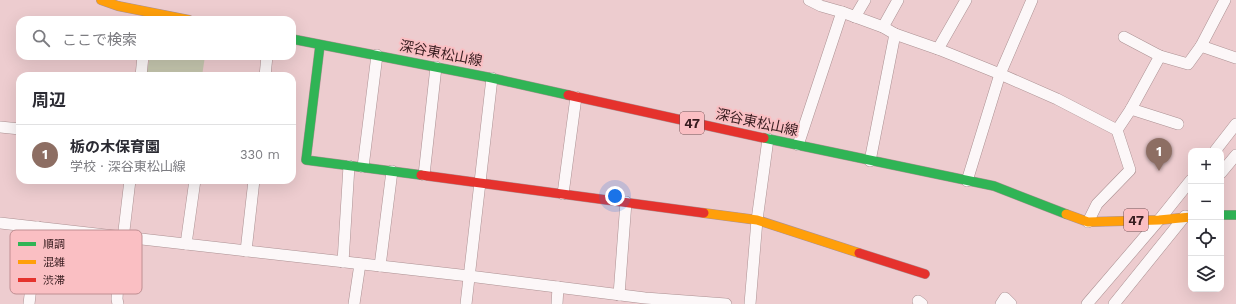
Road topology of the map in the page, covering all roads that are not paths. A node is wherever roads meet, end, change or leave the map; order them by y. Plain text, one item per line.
1 (101, 0) edge
2 (809, 0) edge
3 (865, 0) edge
4 (898, 0) edge
5 (966, 0) edge
6 (1032, 0) edge
7 (1225, 0) edge
8 (823, 3) edge
9 (842, 12) junction
10 (149, 16) edge
11 (855, 17) junction
12 (883, 27) junction
13 (895, 34) junction
14 (1124, 37) dead end
15 (296, 40) edge
16 (320, 44) junction
17 (1201, 46) junction
18 (938, 49) junction
19 (377, 55) junction
20 (1160, 56) junction
21 (1236, 58) edge
22 (143, 60) edge
23 (267, 60) edge
24 (436, 67) junction
25 (142, 72) edge
26 (266, 72) edge
27 (1000, 74) junction
28 (492, 78) junction
29 (576, 97) junction
30 (1131, 109) junction
31 (1178, 124) dead end
32 (1236, 124) edge
33 (0, 127) edge
34 (16, 129) edge
35 (1117, 130) junction
36 (768, 139) junction
37 (798, 145) junction
38 (1217, 148) edge
39 (1236, 155) edge
40 (870, 161) junction
41 (350, 166) junction
42 (363, 167) junction
43 (1224, 169) edge
44 (392, 171) junction
45 (424, 175) junction
46 (968, 181) junction
47 (480, 183) junction
48 (130, 184) edge
49 (194, 184) edge
50 (254, 184) edge
51 (1188, 184) edge
52 (563, 194) junction
53 (626, 202) junction
54 (1236, 214) edge
55 (1188, 215) edge
56 (1224, 215) edge
57 (1188, 216) edge
58 (757, 220) junction
59 (1159, 220) junction
60 (1088, 222) junction
61 (0, 223) edge
62 (38, 227) junction
63 (38, 230) edge
64 (64, 230) edge
65 (125, 230) edge
66 (142, 239) edge
67 (186, 244) junction
68 (246, 251) junction
69 (343, 262) junction
70 (360, 264) junction
71 (380, 266) junction
72 (925, 274) dead end
73 (469, 276) junction
74 (558, 287) junction
75 (30, 294) edge
76 (117, 294) edge
77 (619, 295) junction
78 (645, 301) edge
79 (29, 304) edge
80 (118, 304) edge
81 (354, 304) edge
82 (466, 304) edge
83 (557, 304) edge
84 (726, 304) edge
85 (750, 304) edge
86 (1001, 304) edge
87 (1011, 304) edge
88 (1087, 304) edge
89 (1114, 304) edge

1 - 10 main road
2 - 8 street
3 - 11 street
4 - 12 street
5 - 18 street
6 - 27 street
7 - 17 street
8 - 9 street
9 - 11 street
9 - 37 street
11 - 12 street
12 - 13 street
13 - 18 street
13 - 40 street
14 - 20 street
15 - 16 main road, 深谷東松山線 / 47
16 - 19 main road, 深谷東松山線 / 47
16 - 41 main road
17 - 20 street
17 - 21 street
18 - 27 street
19 - 24 main road, 深谷東松山線 / 47
19 - 42 street
20 - 30 street
22 - 25 street
23 - 26 street
24 - 28 main road, 深谷東松山線 / 47
24 - 45 street
27 - 35 street
27 - 46 street
28 - 29 main road, 深谷東松山線 / 47
28 - 47 street
29 - 36 main road, 深谷東松山線 / 47
29 - 52 street
30 - 31 street
30 - 35 street
32 - 38 street
33 - 34 street
35 - 60 street
36 - 37 main road, 深谷東松山線 / 47
36 - 58 street
37 - 40 main road, 深谷東松山線 / 47
39 - 43 street
40 - 46 main road, 深谷東松山線 / 47
41 - 42 main road
41 - 69 street
42 - 44 main road
44 - 45 main road
44 - 71 street
45 - 47 main road
46 - 60 main road, 深谷東松山線 / 47
47 - 52 main road
47 - 73 street
48 - 65 street
49 - 67 street
50 - 68 street
51 - 59 street
52 - 53 main road
53 - 58 main road
53 - 77 street
54 - 56 main road
55 - 59 main road, 深谷東松山線 / 47
57 - 89 street
58 - 72 main road
58 - 85 street
59 - 60 main road, 深谷東松山線 / 47
59 - 88 street
61 - 62 street
62 - 63 street
62 - 64 street
66 - 67 street
67 - 68 street
68 - 69 street
69 - 70 street
70 - 71 street
70 - 81 street
71 - 73 street
73 - 74 street
73 - 82 street
74 - 77 street
74 - 83 street
75 - 79 street
76 - 80 street
77 - 78 street
78 - 84 street
86 - 87 street

